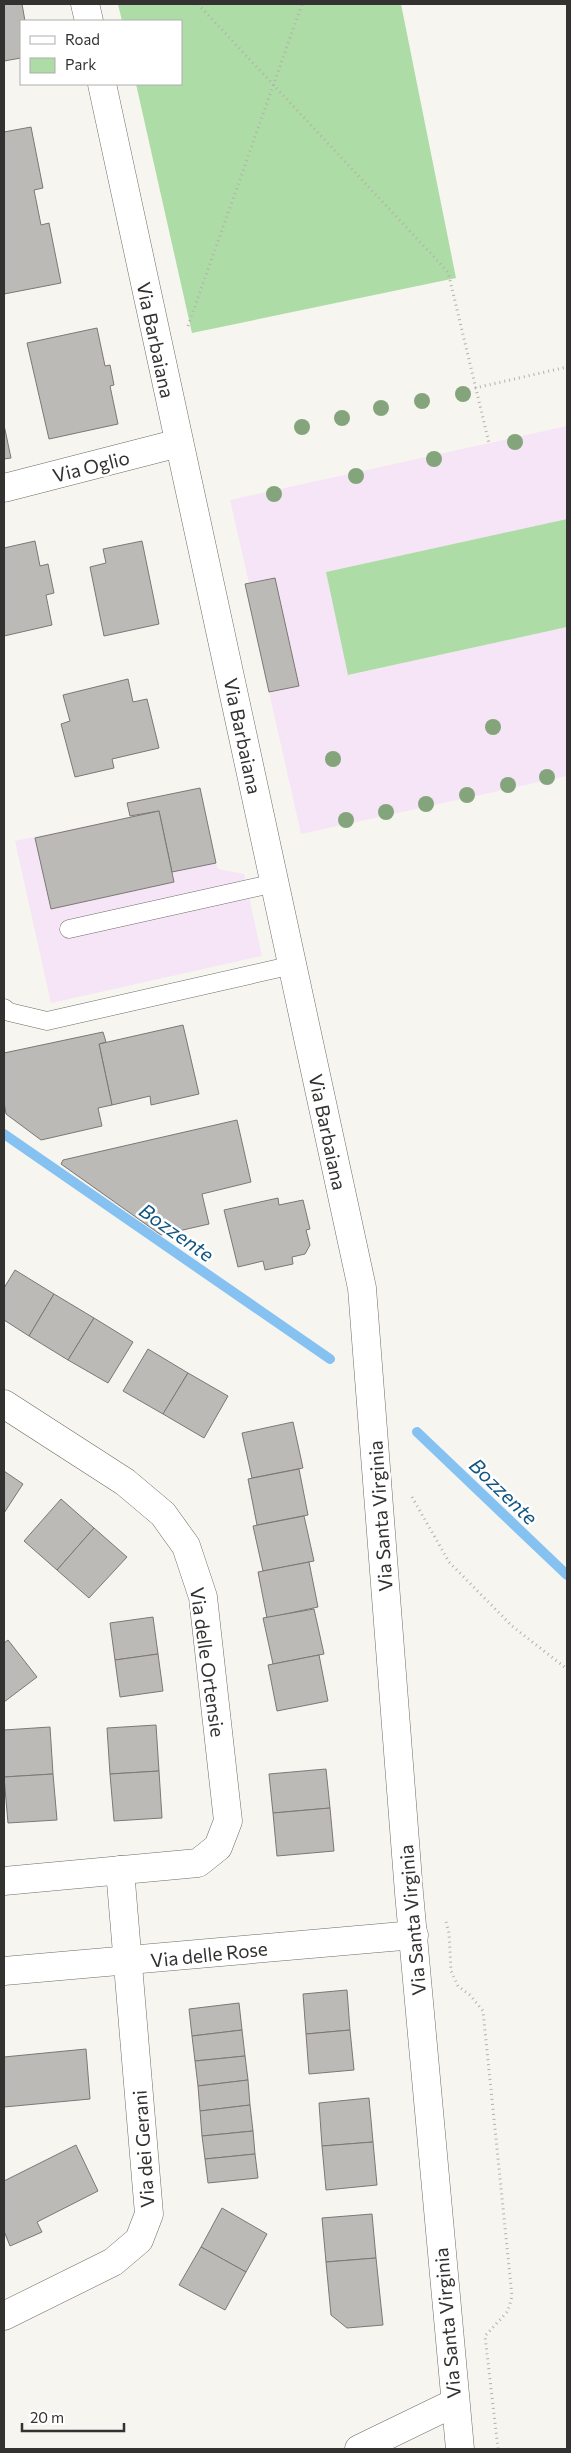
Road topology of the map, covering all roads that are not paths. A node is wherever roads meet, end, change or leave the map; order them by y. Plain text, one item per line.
1 (85, 4) edge
2 (89, 20) edge
3 (102, 85) edge
4 (179, 443) junction
5 (4, 488) edge
6 (275, 882) junction
7 (69, 929) dead end
8 (293, 965) junction
9 (4, 1008) edge
10 (371, 1390) joint
11 (4, 1404) edge
12 (120, 1870) junction
13 (4, 1881) edge
14 (414, 1935) junction
15 (129, 1962) junction
16 (4, 1971) edge
17 (4, 2316) edge
18 (454, 2403) junction
19 (359, 2449) edge
20 (460, 2449) edge

1 - 2 street
3 - 4 street, Via Barbaiana
4 - 5 street, Via Oglio
4 - 6 street, Via Barbaiana
6 - 7 lane
6 - 8 street, Via Barbaiana
8 - 9 lane
8 - 10 street, Via Barbaiana
10 - 14 street, Via Santa Virginia
11 - 12 street, Via delle Ortensie
12 - 13 street, Via delle Ortensie
12 - 15 street, Via dei Gerani
14 - 15 street, Via delle Rose
14 - 18 street, Via Santa Virginia
15 - 16 street, Via delle Rose
15 - 17 street, Via dei Gerani
18 - 19 street
18 - 20 street, Via Santa Virginia

